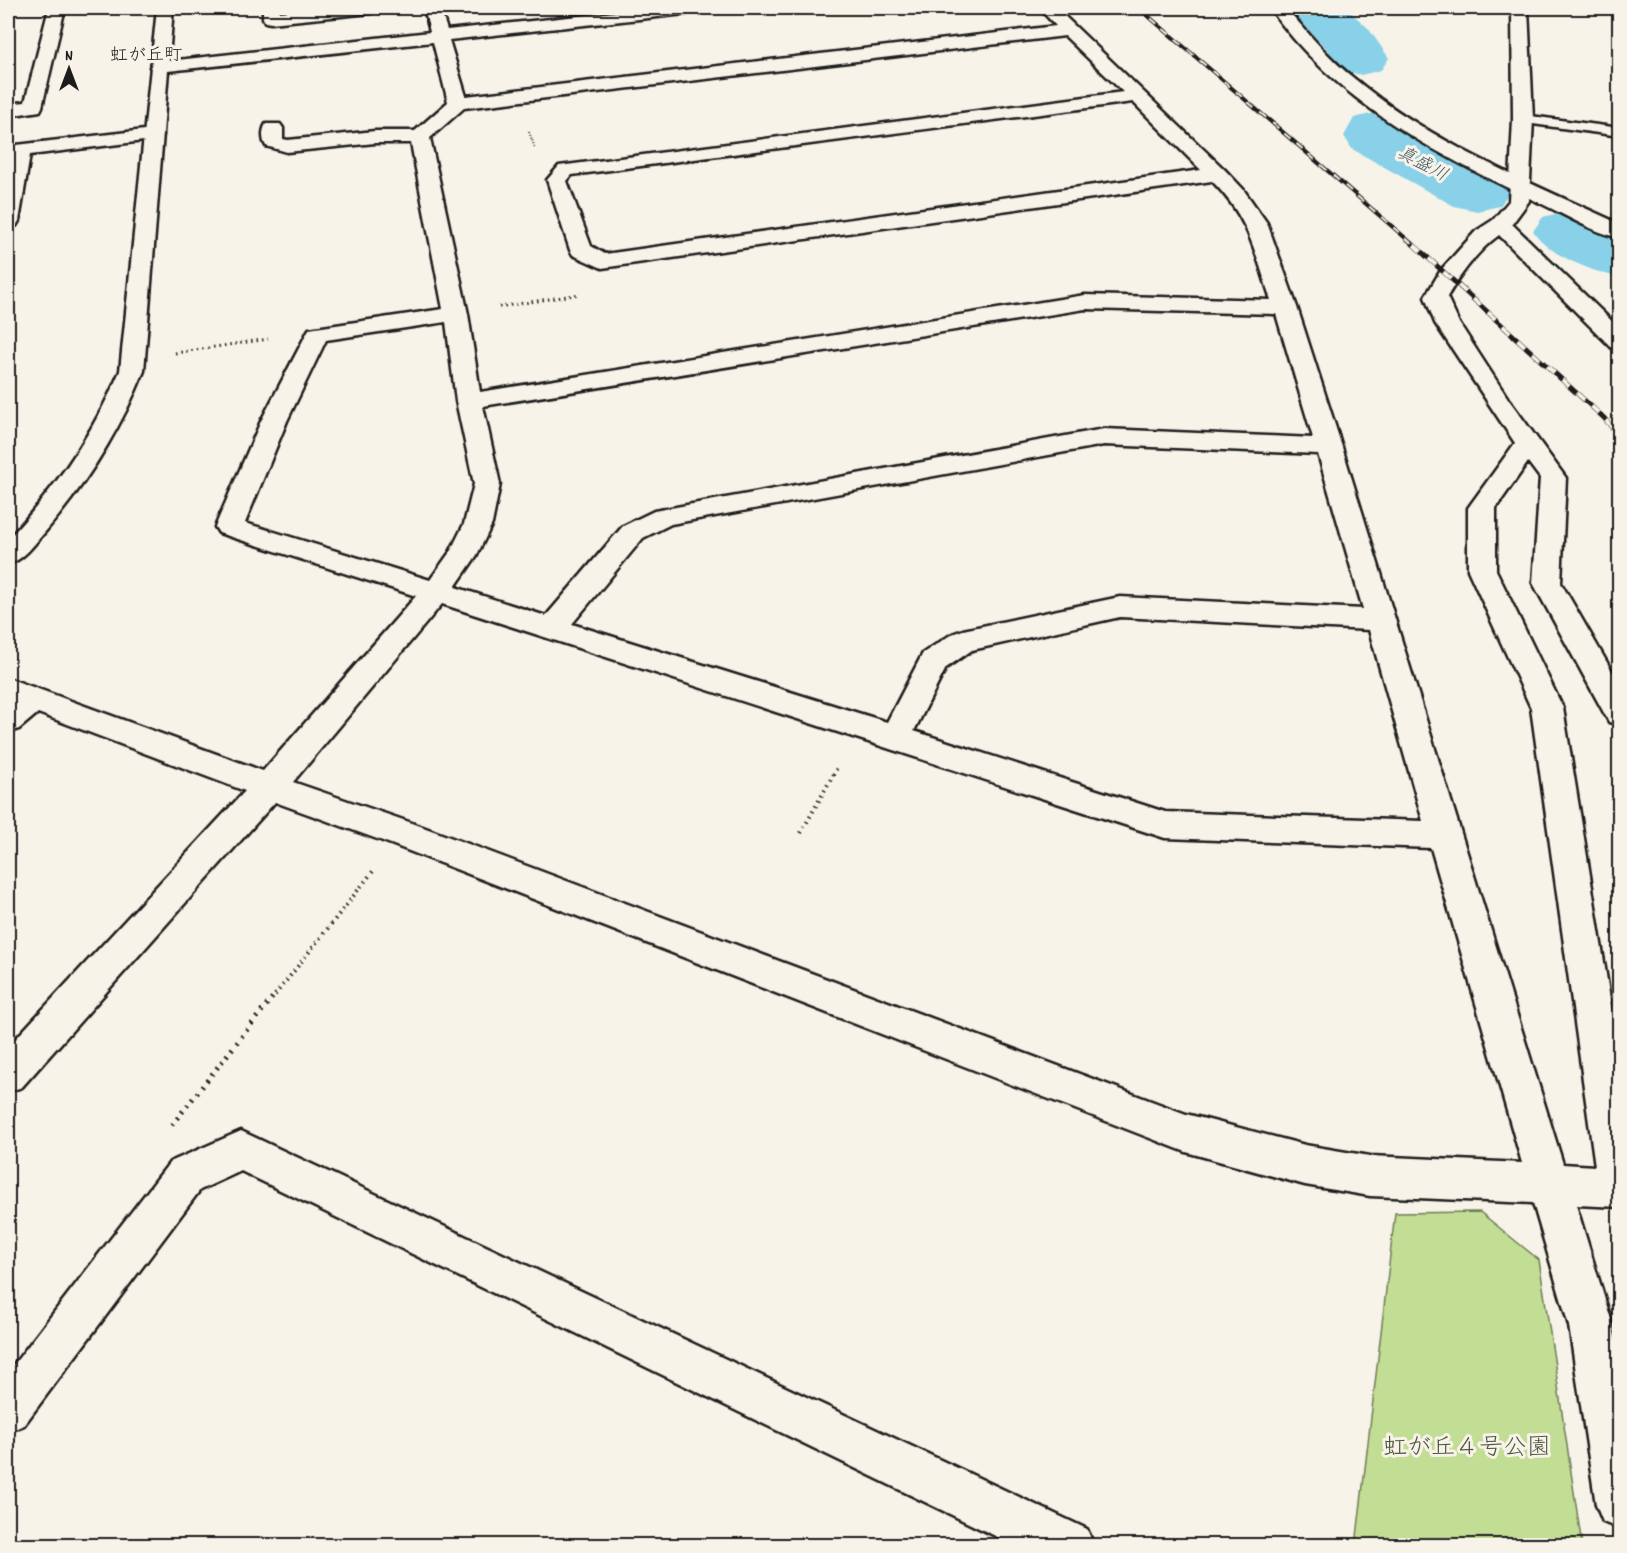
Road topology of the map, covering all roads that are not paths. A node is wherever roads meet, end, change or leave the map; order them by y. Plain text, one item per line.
1 (57, 8) edge
2 (165, 8) edge
3 (271, 8) edge
4 (371, 8) edge
5 (432, 8) edge
6 (694, 8) edge
7 (1047, 8) edge
8 (1278, 8) edge
9 (1520, 8) edge
10 (1070, 30) junction
11 (440, 35) junction
12 (159, 67) junction
13 (1138, 96) junction
14 (458, 103) junction
15 (8, 110) edge
16 (1523, 119) junction
17 (273, 128) dead end
18 (1620, 132) edge
19 (153, 135) junction
20 (420, 137) junction
21 (14, 151) edge
22 (1218, 174) junction
23 (1521, 185) junction
24 (8, 221) edge
25 (1501, 225) junction
26 (1620, 232) edge
27 (1285, 307) junction
28 (456, 314) junction
29 (1620, 343) edge
30 (469, 400) junction
31 (1528, 443) junction
32 (1329, 447) junction
33 (8, 555) edge
34 (436, 592) junction
35 (1379, 620) junction
36 (552, 628) junction
37 (20, 694) edge
38 (1620, 714) edge
39 (8, 721) edge
40 (895, 737) junction
41 (269, 787) junction
42 (1445, 835) junction
43 (8, 1074) edge
44 (1548, 1184) junction
45 (8, 1409) edge
46 (1620, 1504) edge
47 (1070, 1545) edge

1 - 15 street
2 - 12 street
3 - 4 street
5 - 11 street
6 - 11 street
7 - 10 street
8 - 23 street
9 - 16 street
10 - 13 street
10 - 14 street
11 - 12 street
11 - 14 street
12 - 19 street
13 - 22 street
13 - 22 street
14 - 20 street
16 - 18 lane
16 - 23 street
17 - 20 street
19 - 21 street
19 - 33 street
20 - 28 street
21 - 24 street
22 - 27 street
23 - 25 street
23 - 26 street
25 - 29 street
25 - 31 street
27 - 30 street
27 - 32 street
28 - 30 street
28 - 34 street
30 - 34 street
31 - 38 street
31 - 44 street
32 - 35 street
32 - 36 street
34 - 36 street
34 - 41 street
35 - 40 street
35 - 42 street
36 - 40 street
37 - 39 street
37 - 41 street
40 - 42 street
41 - 43 street
41 - 44 street
42 - 44 street
44 - 46 street
45 - 47 street

